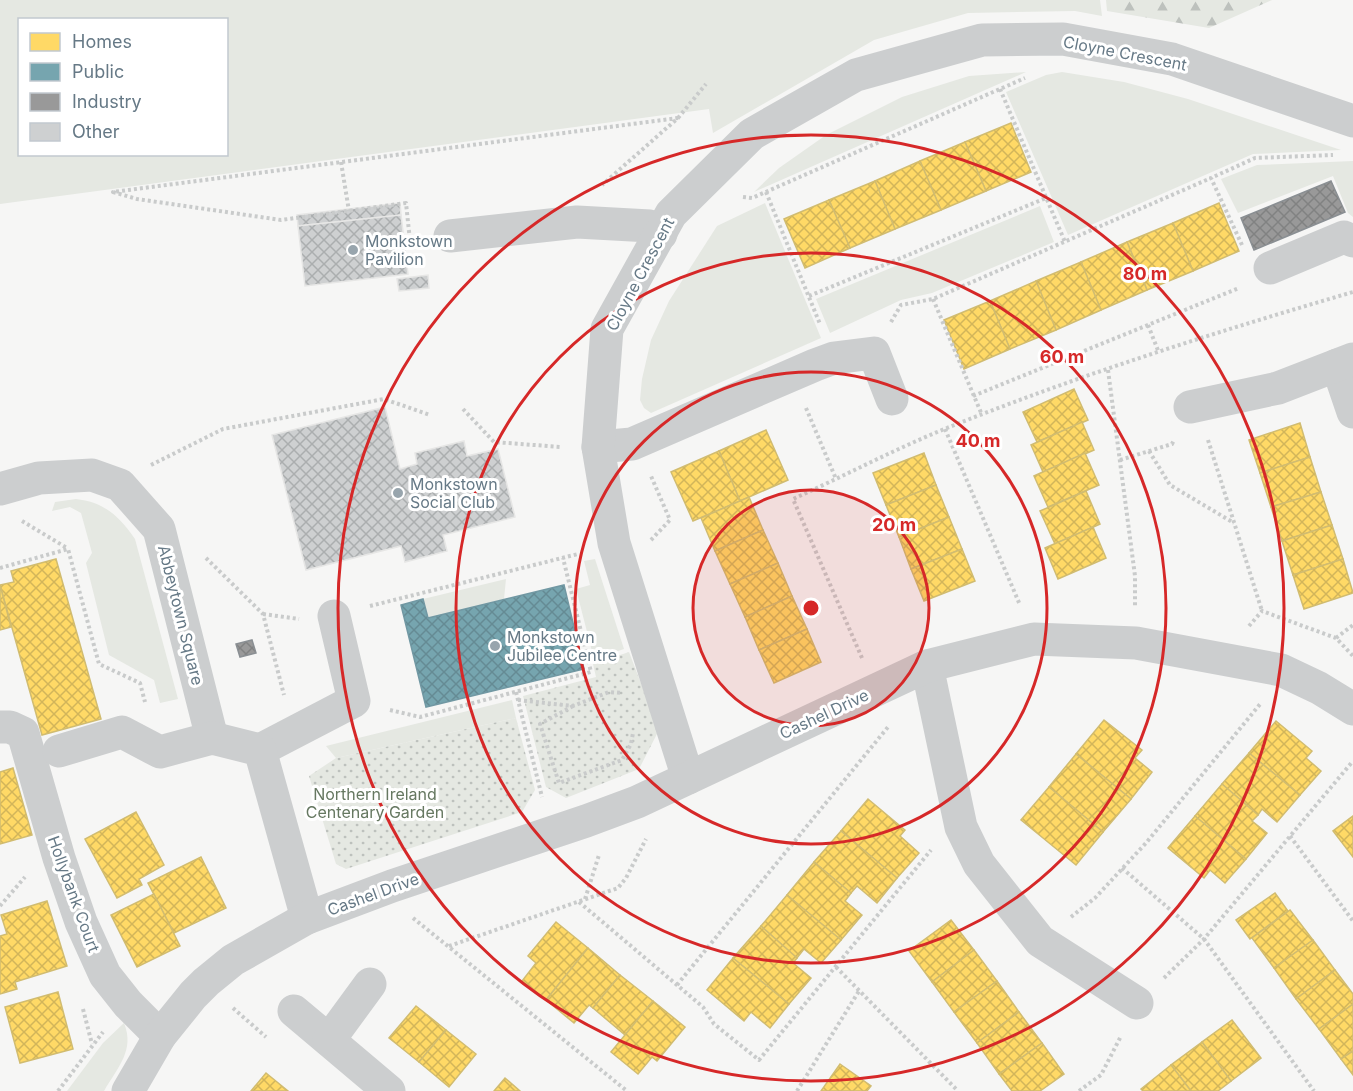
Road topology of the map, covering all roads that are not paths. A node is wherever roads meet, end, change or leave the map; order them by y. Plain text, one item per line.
1 (1353, 121) edge
2 (661, 234) junction
3 (450, 236) road end
4 (1353, 242) edge
5 (1270, 268) road end
6 (1345, 362) edge
7 (892, 399) dead end
8 (1190, 407) road end
9 (1353, 412) edge
10 (598, 447) junction
11 (6, 502) edge
12 (334, 616) road end
13 (927, 666) junction
14 (1353, 709) edge
15 (11, 730) edge
16 (212, 738) junction
17 (260, 750) junction
18 (59, 751) dead end
19 (688, 778) junction
20 (307, 918) junction
21 (370, 984) dead end
22 (1137, 1003) road end
23 (294, 1011) dead end
24 (160, 1036) junction
25 (329, 1040) junction
26 (128, 1091) edge
27 (389, 1091) edge

1 - 2 street, Cloyne Crescent
2 - 3 street
2 - 10 street, Cloyne Crescent
4 - 5 street
6 - 8 street
6 - 9 street
7 - 10 street
10 - 19 street, Cloyne Crescent
11 - 16 street, Abbeytown Square
12 - 17 street
13 - 14 street, Cashel Drive
13 - 19 street, Cashel Drive
13 - 22 street
15 - 24 street, Hollybank Court
16 - 17 street
16 - 18 street
17 - 20 street, Cashel Drive
19 - 20 street, Cashel Drive
20 - 24 street, Cashel Drive
21 - 25 street
23 - 25 street
24 - 26 street, Cashel Drive
25 - 27 street

